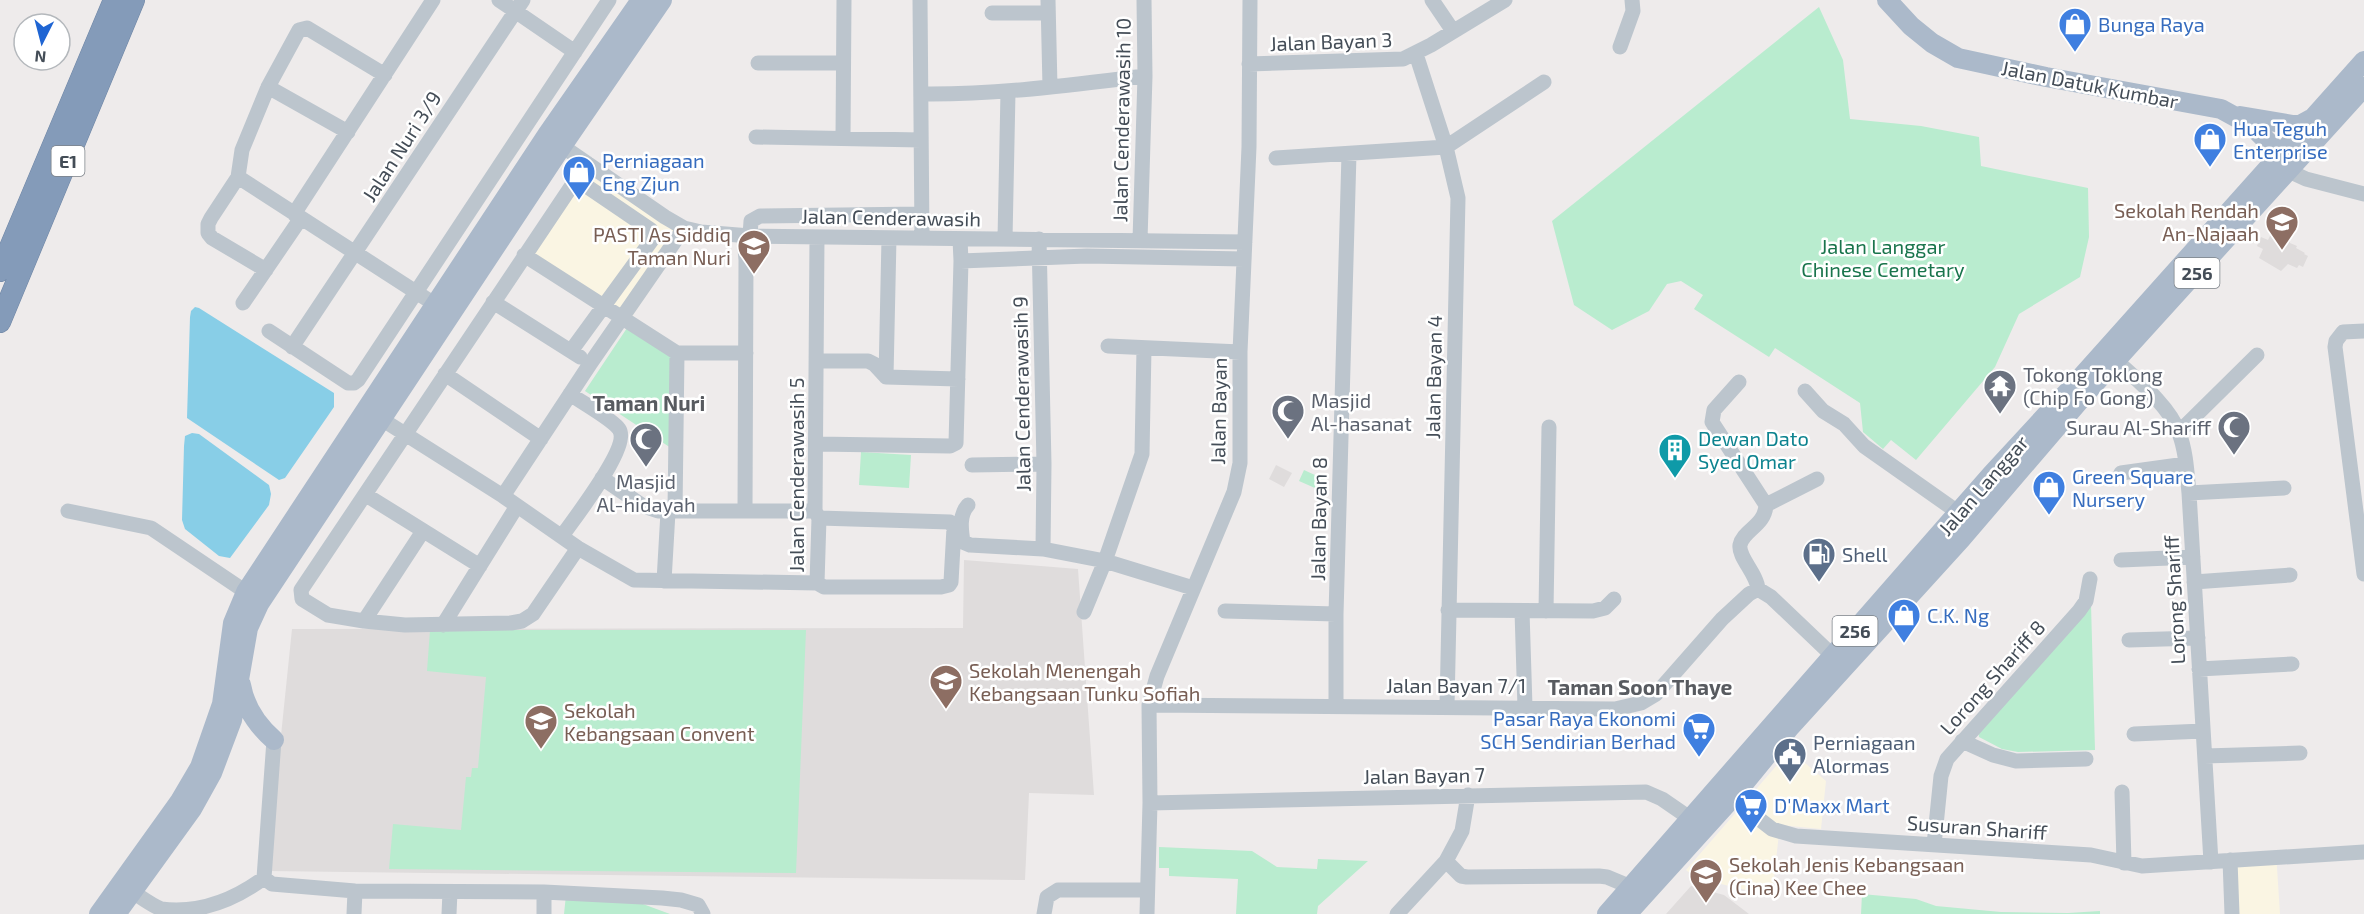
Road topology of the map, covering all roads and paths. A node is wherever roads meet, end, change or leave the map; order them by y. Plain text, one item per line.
1 (114, 0) edge
2 (134, 0) edge
3 (433, 0) edge
4 (499, 0) edge
5 (609, 0) edge
6 (641, 0) edge
7 (662, 0) edge
8 (844, 0) edge
9 (920, 0) edge
10 (1144, 0) edge
11 (1250, 0) edge
12 (1432, 0) edge
13 (1505, 0) edge
14 (1632, 0) edge
15 (1887, 0) edge
16 (519, 5) edge
17 (1048, 6) edge
18 (992, 13) dead end
19 (1453, 31) junction
20 (1620, 47) dead end
21 (575, 52) junction
22 (1416, 54) junction
23 (2364, 61) edge
24 (758, 63) dead end
25 (843, 63) junction
26 (1249, 64) junction
27 (385, 75) junction
28 (1144, 76) junction
29 (1544, 82) dead end
30 (268, 87) junction
31 (1050, 87) junction
32 (2364, 87) edge
33 (1008, 92) junction
34 (921, 94) junction
35 (2221, 109) junction
36 (2311, 119) junction
37 (348, 132) junction
38 (756, 137) dead end
39 (843, 138) junction
40 (921, 140) junction
41 (562, 146) junction
42 (1446, 147) junction
43 (1349, 154) junction
44 (1276, 158) dead end
45 (587, 163) junction
46 (2287, 164) junction
47 (238, 177) junction
48 (576, 179) junction
49 (2364, 194) edge
50 (922, 214) junction
51 (298, 216) junction
52 (684, 228) junction
53 (747, 236) junction
54 (817, 237) junction
55 (889, 238) junction
56 (922, 238) junction
57 (960, 238) junction
58 (1005, 239) junction
59 (1039, 239) junction
60 (1140, 240) junction
61 (1245, 242) junction
62 (650, 244) junction
63 (356, 253) junction
64 (524, 255) junction
65 (665, 255) junction
66 (1040, 257) junction
67 (1244, 260) junction
68 (961, 261) junction
69 (266, 270) junction
70 (0, 271) edge
71 (416, 292) junction
72 (493, 302) junction
73 (243, 303) dead end
74 (436, 305) junction
75 (604, 307) junction
76 (621, 318) junction
77 (0, 322) edge
78 (269, 331) dead end
79 (2364, 331) edge
80 (1108, 346) dead end
81 (292, 347) junction
82 (1144, 348) junction
83 (571, 351) junction
84 (1240, 352) junction
85 (677, 353) junction
86 (746, 353) junction
87 (2257, 355) dead end
88 (2111, 356) junction
89 (817, 361) junction
90 (590, 364) junction
91 (445, 374) junction
92 (886, 377) junction
93 (958, 379) junction
94 (1739, 382) dead end
95 (1805, 391) dead end
96 (570, 394) junction
97 (382, 420) junction
98 (1549, 427) dead end
99 (2179, 432) junction
100 (406, 434) junction
101 (541, 439) junction
102 (816, 444) junction
103 (1044, 464) junction
104 (2186, 464) junction
105 (972, 465) dead end
106 (2121, 473) dead end
107 (602, 478) junction
108 (1817, 479) dead end
109 (2284, 488) dead end
110 (2189, 493) junction
111 (366, 495) junction
112 (503, 496) junction
113 (968, 505) dead end
114 (1766, 505) junction
115 (517, 506) junction
116 (68, 511) dead end
117 (672, 511) junction
118 (745, 511) junction
119 (1959, 513) junction
120 (817, 514) junction
121 (423, 531) junction
122 (562, 536) junction
123 (578, 548) junction
124 (1043, 549) junction
125 (2193, 557) junction
126 (1105, 561) junction
127 (2121, 561) dead end
128 (480, 566) junction
129 (2364, 574) edge
130 (2290, 575) dead end
131 (2090, 579) dead end
132 (664, 581) junction
133 (2194, 582) junction
134 (817, 583) junction
135 (1193, 588) junction
136 (1758, 590) junction
137 (246, 592) junction
138 (1614, 599) dead end
139 (1448, 610) junction
140 (1225, 611) dead end
141 (1522, 611) junction
142 (1546, 611) junction
143 (1084, 612) dead end
144 (1336, 614) junction
145 (364, 621) junction
146 (443, 625) junction
147 (2198, 638) junction
148 (2129, 640) dead end
149 (1833, 656) junction
150 (2292, 664) dead end
151 (2199, 669) junction
152 (240, 680) junction
153 (1149, 705) junction
154 (1336, 706) junction
155 (1447, 706) junction
156 (1525, 707) junction
157 (1785, 723) junction
158 (2203, 730) junction
159 (2134, 734) dead end
160 (274, 740) joint
161 (1962, 741) junction
162 (2300, 753) dead end
163 (2205, 756) junction
164 (2086, 759) dead end
165 (2122, 792) dead end
166 (1468, 795) junction
167 (1732, 798) junction
168 (1150, 803) junction
169 (1691, 819) junction
170 (1934, 845) junction
171 (2364, 852) edge
172 (2230, 860) junction
173 (1446, 861) junction
174 (2211, 862) junction
175 (2124, 863) junction
176 (264, 878) junction
177 (1631, 886) junction
178 (126, 887) junction
179 (1147, 890) junction
180 (355, 891) junction
181 (450, 892) junction
182 (544, 892) junction
183 (99, 914) edge
184 (116, 914) edge
185 (354, 914) edge
186 (449, 914) edge
187 (544, 914) edge
188 (703, 914) edge
189 (1044, 914) edge
190 (1147, 914) edge
191 (1397, 914) edge
192 (1607, 914) edge
193 (1628, 914) edge
194 (2232, 914) edge

1 - 70 highway, E1
2 - 77 highway, E1
3 - 27 street
4 - 16 street
5 - 21 street
6 - 74 main road
7 - 41 main road
8 - 25 street
9 - 34 street
10 - 28 street, Jalan Cenderawasih 10
11 - 26 street, Jalan Bayan
12 - 19 street
13 - 19 street, Jalan Bayan 3
14 - 20 street
15 - 35 main road, Jalan Datuk Kumbar
16 - 21 street
16 - 63 street, Jalan Nuri 3/9
17 - 18 street
17 - 31 street
19 - 22 street, Jalan Bayan 3
21 - 71 street
22 - 26 street, Jalan Bayan 3
22 - 42 street, Jalan Bayan 4
23 - 36 main road, Jalan Langgar / 256
24 - 25 street
25 - 39 street
26 - 61 street, Jalan Bayan
27 - 30 street
27 - 37 street
28 - 31 street
28 - 60 street, Jalan Cenderawasih 10
29 - 42 street
30 - 37 street
30 - 47 street
31 - 33 street
32 - 46 main road, Jalan Langgar / 256
33 - 34 street
33 - 58 street
34 - 40 street
35 - 36 main road
35 - 46 main road, Jalan Datuk Kumbar
36 - 46 main road, Jalan Langgar / 256
37 - 51 street
38 - 39 street
39 - 40 street
40 - 50 street
41 - 45 street, Jalan Cenderawasih
41 - 97 main road
42 - 43 street
42 - 139 street, Jalan Bayan 4
43 - 44 street
43 - 144 street, Jalan Bayan 8
45 - 48 street
45 - 52 street, Jalan Cenderawasih
46 - 49 street
46 - 88 main road, Jalan Langgar / 256
47 - 51 street
47 - 69 street
48 - 62 street
48 - 64 street
50 - 53 street
50 - 56 street
51 - 63 street
51 - 69 street
52 - 53 street, Jalan Cenderawasih
52 - 65 street
53 - 54 street, Jalan Cenderawasih
53 - 86 street
54 - 55 street, Jalan Cenderawasih
54 - 89 street, Jalan Cenderawasih 5
55 - 56 street, Jalan Cenderawasih
55 - 92 street
56 - 57 street, Jalan Cenderawasih
57 - 58 street, Jalan Cenderawasih
57 - 68 street
58 - 59 street, Jalan Cenderawasih
59 - 60 street, Jalan Cenderawasih
59 - 66 street, Jalan Cenderawasih 9
60 - 61 street, Jalan Cenderawasih
61 - 67 street, Jalan Bayan
62 - 65 street
62 - 75 street
63 - 71 street
63 - 81 street, Jalan Nuri 3/9
64 - 72 street
64 - 75 street
65 - 76 street
66 - 67 street
66 - 68 street
66 - 103 street, Jalan Cenderawasih 9
67 - 84 street, Jalan Bayan
68 - 93 street
69 - 73 street
71 - 74 street
71 - 81 street
72 - 83 street
72 - 91 street
74 - 137 main road
75 - 76 street
75 - 83 street
76 - 85 street
76 - 90 street
78 - 81 street
79 - 129 street
80 - 82 street
82 - 84 street
82 - 126 street
83 - 90 street
84 - 135 street, Jalan Bayan
85 - 86 street
85 - 117 street
86 - 118 street
87 - 99 street
88 - 99 street, Lorong Shariff
88 - 119 main road, Jalan Langgar / 256
88 - 157 main road, Jalan Langgar / 256
89 - 92 street
89 - 102 street, Jalan Cenderawasih 5
90 - 96 street
91 - 100 street
91 - 101 street
92 - 93 street
93 - 102 street
94 - 114 street
95 - 119 street
96 - 101 street
96 - 107 street
97 - 100 street, Jalan Cenderawasih 5
97 - 152 main road
98 - 142 street
99 - 104 street, Lorong Shariff
100 - 111 street
100 - 112 street, Jalan Cenderawasih 5
101 - 112 street
102 - 120 street, Jalan Cenderawasih 5
103 - 105 street
103 - 124 street, Jalan Cenderawasih 9
104 - 106 street
104 - 110 street, Lorong Shariff
107 - 117 street
107 - 122 street
108 - 114 street
109 - 110 street
110 - 125 street, Lorong Shariff
111 - 121 street
111 - 145 street
112 - 115 street, Jalan Cenderawasih 5
113 - 124 street
114 - 136 street
115 - 122 street, Jalan Cenderawasih 5
115 - 128 street
116 - 137 street
117 - 118 street
117 - 132 street
118 - 120 street
119 - 149 main road, Jalan Langgar / 256
120 - 134 street, Jalan Cenderawasih 5
120 - 134 street
121 - 128 street
121 - 145 street
122 - 123 street, Jalan Cenderawasih 5
123 - 132 street, Jalan Cenderawasih 5
123 - 146 street
124 - 126 street
125 - 127 street
125 - 133 street, Lorong Shariff
126 - 135 street
126 - 143 street
128 - 146 street
130 - 133 street
131 - 161 street, Lorong Shariff 8
132 - 134 street, Jalan Cenderawasih 5
133 - 147 street, Lorong Shariff
135 - 153 street, Jalan Bayan
136 - 149 street
136 - 156 street, Jalan Bayan 7/1
137 - 178 main road
138 - 142 street
139 - 141 street
139 - 155 street, Jalan Bayan 4
140 - 144 street
141 - 142 street
141 - 156 street
144 - 154 street, Jalan Bayan 8
145 - 146 street
147 - 148 street
147 - 151 street, Lorong Shariff
149 - 157 main road, Jalan Langgar / 256
150 - 151 street
151 - 158 street, Lorong Shariff
152 - 160 main road
152 - 178 main road
153 - 154 street, Jalan Bayan 7/1
153 - 168 street, Jalan Bayan
154 - 155 street, Jalan Bayan 7/1
155 - 156 street, Jalan Bayan 7/1
157 - 167 main road, Jalan Langgar / 256
157 - 169 main road, Jalan Langgar / 256
158 - 159 street
158 - 163 street, Lorong Shariff
160 - 176 street
161 - 164 street
161 - 170 street, Lorong Shariff 8
162 - 163 street
163 - 174 street, Lorong Shariff
165 - 175 street
166 - 168 street, Jalan Bayan 7
166 - 169 street, Jalan Bayan 7
166 - 173 street
167 - 170 street, Susuran Shariff
167 - 193 main road, Jalan Langgar / 256
168 - 179 street, Jalan Bayan
169 - 177 main road, Jalan Langgar / 256
170 - 175 street, Susuran Shariff
171 - 172 street, Susuran Shariff
172 - 174 street, Susuran Shariff
172 - 194 street
173 - 177 street
173 - 191 street
174 - 175 street, Susuran Shariff
176 - 178 street
176 - 180 street
177 - 192 main road, Jalan Langgar / 256
178 - 183 main road
178 - 184 main road
179 - 189 street
179 - 190 street, Jalan Bayan
180 - 181 street
180 - 185 street
181 - 182 street
181 - 186 street
182 - 187 street
182 - 188 street

